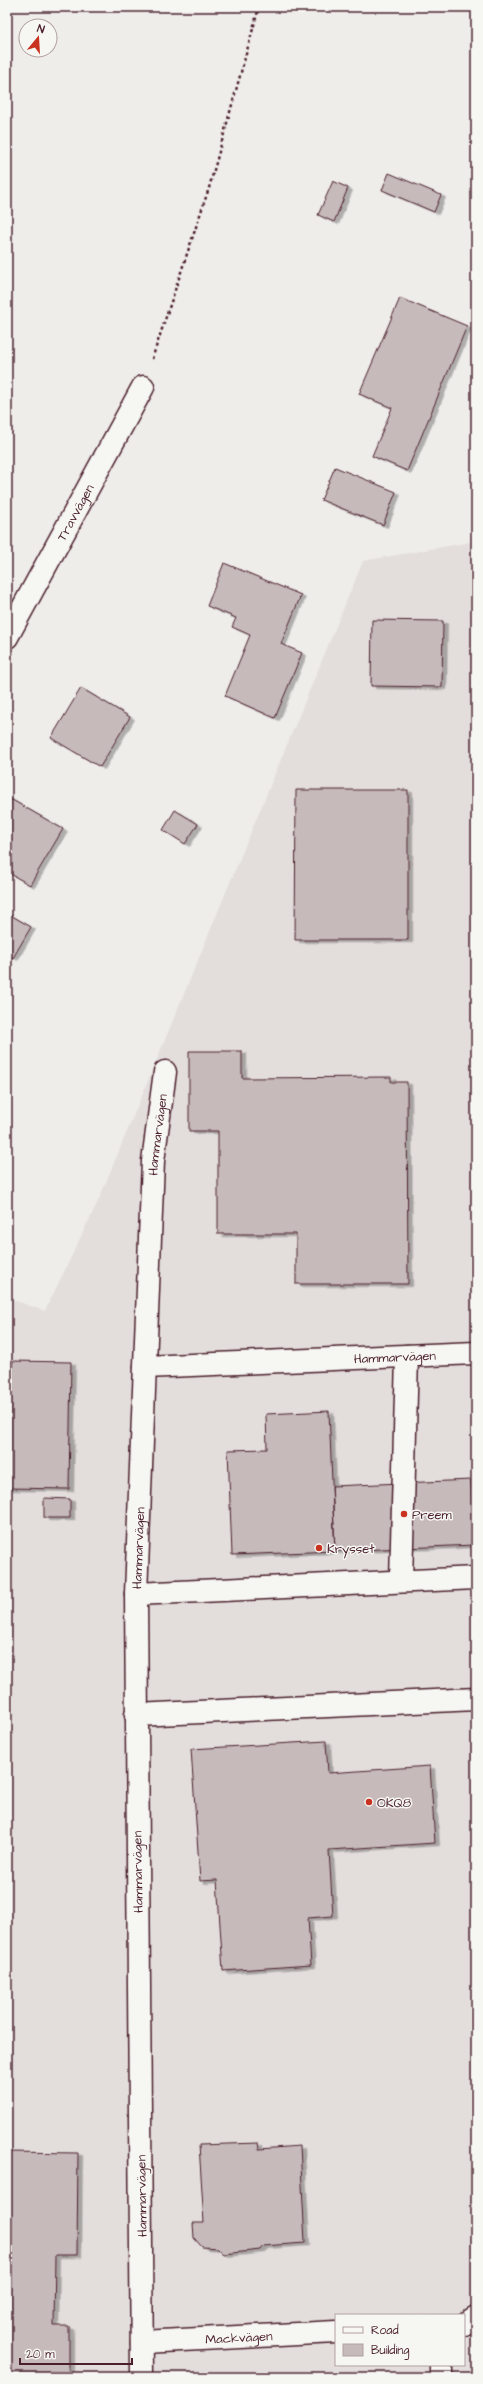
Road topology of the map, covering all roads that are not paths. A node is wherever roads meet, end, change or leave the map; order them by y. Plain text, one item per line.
1 (143, 388) road end
2 (7, 637) edge
3 (165, 1072) dead end
4 (476, 1353) edge
5 (407, 1356) junction
6 (145, 1367) junction
7 (476, 1578) edge
8 (401, 1581) junction
9 (136, 1594) junction
10 (476, 1700) edge
11 (136, 1715) junction
12 (476, 2317) edge
13 (465, 2324) edge
14 (335, 2332) edge
15 (142, 2342) junction
16 (441, 2366) edge
17 (142, 2377) edge
18 (441, 2377) edge

1 - 2 street, Travvägen
3 - 6 street, Hammarvägen
4 - 5 street, Hammarvägen
5 - 6 street, Hammarvägen
5 - 8 street
6 - 9 street, Hammarvägen
7 - 8 street
8 - 9 street
9 - 11 street, Hammarvägen
10 - 11 street
11 - 15 street, Hammarvägen
12 - 13 street
14 - 15 street, Mackvägen
15 - 17 street, Hammarvägen
16 - 18 street

